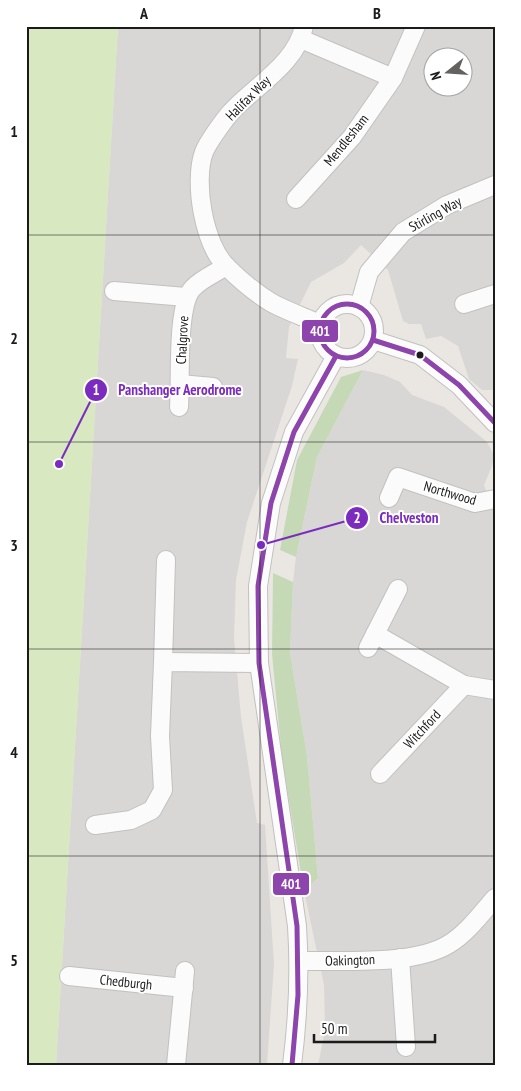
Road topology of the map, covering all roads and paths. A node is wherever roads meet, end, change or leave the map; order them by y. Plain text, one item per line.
1 (416, 26) edge
2 (302, 32) edge
3 (393, 78) junction
4 (495, 185) edge
5 (296, 198) dead end
6 (226, 266) junction
7 (114, 291) dead end
8 (495, 294) edge
9 (186, 297) junction
10 (464, 304) dead end
11 (359, 307) junction
12 (320, 324) junction
13 (372, 340) junction
14 (336, 356) junction
15 (180, 384) junction
16 (213, 387) dead end
17 (179, 407) dead end
18 (495, 423) edge
19 (389, 498) dead end
20 (495, 499) edge
21 (166, 560) dead end
22 (398, 589) dead end
23 (163, 662) junction
24 (259, 663) junction
25 (464, 685) junction
26 (495, 690) edge
27 (380, 774) dead end
28 (95, 825) dead end
29 (495, 898) edge
30 (400, 958) junction
31 (299, 961) junction
32 (69, 976) dead end
33 (406, 1047) dead end
34 (176, 1065) edge
35 (292, 1065) edge

1 - 3 street, Mendlesham
2 - 3 street
2 - 6 street, Halifax Way
3 - 5 street, Mendlesham
4 - 11 street, Stirling Way
6 - 9 street, Chalgrove
6 - 12 street, Halifax Way
7 - 9 street, Chalgrove
8 - 10 street
9 - 15 street, Chalgrove
11 - 12 street
11 - 13 street
12 - 14 street
13 - 14 street
13 - 18 street
14 - 24 street
15 - 16 street, Chalgrove
15 - 17 street, Chalgrove
19 - 20 street, Northwood
21 - 23 street
22 - 25 street
23 - 24 street
23 - 28 street
24 - 31 street
25 - 26 street
25 - 27 street, Witchford
29 - 30 street, Oakington
30 - 31 street, Oakington
30 - 33 street
31 - 35 street
32 - 34 street, Chedburgh

